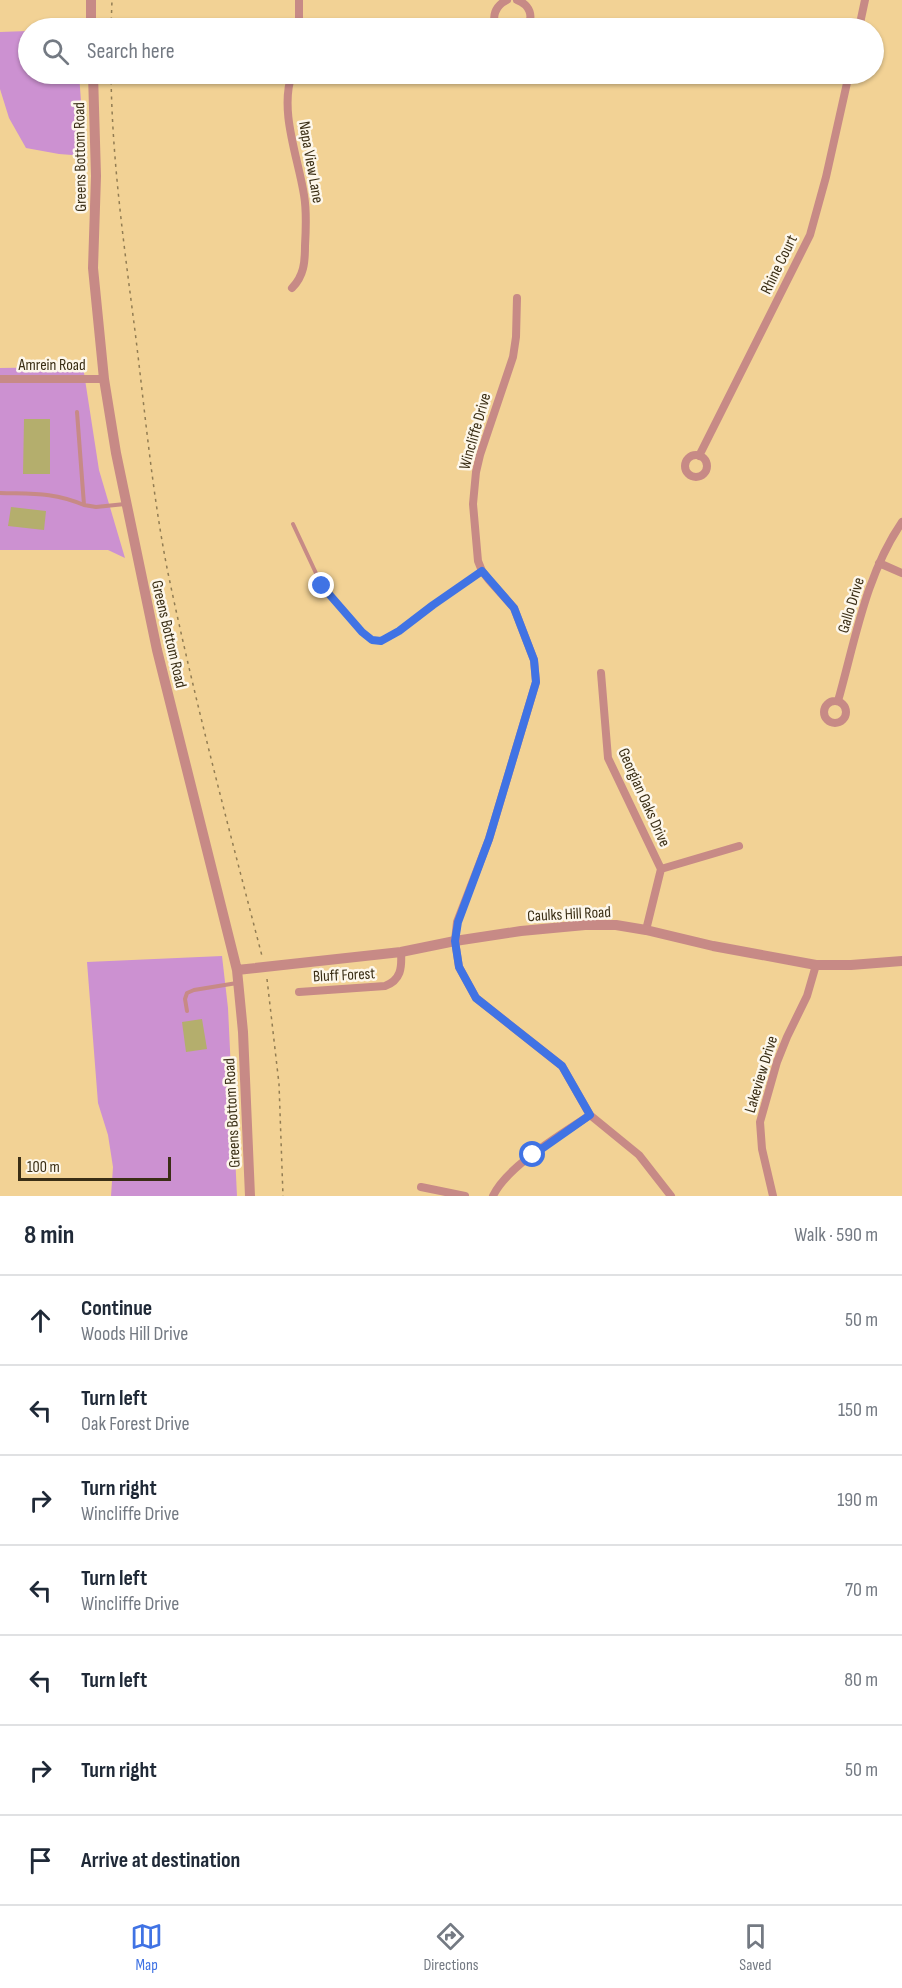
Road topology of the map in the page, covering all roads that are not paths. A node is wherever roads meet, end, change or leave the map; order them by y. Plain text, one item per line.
1 (91, 0) edge
2 (299, 0) edge
3 (517, 0) edge
4 (865, 0) edge
5 (503, 1) edge
6 (91, 18) edge
7 (299, 18) edge
8 (494, 18) edge
9 (531, 18) edge
10 (861, 18) edge
11 (93, 84) edge
12 (288, 84) edge
13 (847, 84) edge
14 (292, 288) dead end
15 (517, 298) dead end
16 (0, 379) edge
17 (104, 379) junction
18 (77, 412) dead end
19 (699, 456) dead end
20 (0, 493) edge
21 (126, 504) junction
22 (84, 505) junction
23 (902, 522) edge
24 (293, 524) dead end
25 (879, 563) junction
26 (482, 571) junction
27 (902, 573) edge
28 (601, 673) dead end
29 (838, 701) dead end
30 (739, 846) dead end
31 (661, 869) junction
32 (646, 930) junction
33 (455, 941) junction
34 (401, 952) junction
35 (902, 961) edge
36 (816, 965) junction
37 (237, 970) junction
38 (238, 983) junction
39 (299, 992) dead end
40 (187, 1011) dead end
41 (590, 1115) junction
42 (421, 1187) dead end
43 (250, 1196) edge
44 (465, 1196) edge
45 (493, 1196) edge
46 (671, 1196) edge
47 (773, 1196) edge

1 - 6 street
2 - 7 street
3 - 9 street
4 - 10 street
5 - 8 street
11 - 17 street, Greens Bottom Road
12 - 14 street, Napa View Lane
13 - 19 street, Rhine Court
15 - 26 street, Wincliffe Drive
16 - 17 street, Amrein Road
17 - 21 street, Greens Bottom Road
18 - 22 lane
20 - 22 lane
21 - 22 lane
21 - 37 street, Greens Bottom Road
23 - 25 street, Gallo Drive
24 - 26 lane
25 - 27 street
25 - 29 street, Gallo Drive
26 - 33 street, Wincliffe Drive
28 - 31 street, Georgian Oaks Drive
30 - 31 street
31 - 32 street, Georgian Oaks Drive
32 - 33 street, Caulks Hill Road
32 - 36 street, Caulks Hill Road
33 - 34 street, Caulks Hill Road
33 - 41 street
34 - 37 street, Caulks Hill Road
34 - 39 street, Bluff Forest
35 - 36 street, Caulks Hill Road
36 - 47 street, Lakeview Drive
37 - 38 street, Greens Bottom Road
38 - 40 lane
38 - 43 street, Greens Bottom Road
41 - 45 street
41 - 46 street
42 - 44 street

